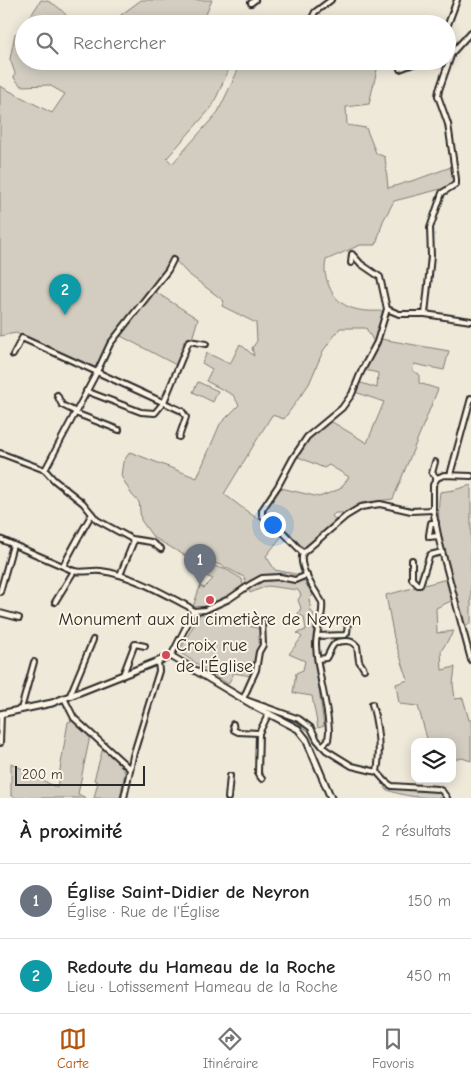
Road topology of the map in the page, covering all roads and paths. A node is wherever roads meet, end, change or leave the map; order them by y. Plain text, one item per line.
1 (331, 0) edge
2 (457, 0) edge
3 (314, 15) edge
4 (452, 15) edge
5 (471, 32) edge
6 (456, 49) edge
7 (446, 70) edge
8 (173, 260) dead end
9 (351, 263) dead end
10 (386, 309) junction
11 (426, 314) junction
12 (471, 321) edge
13 (206, 344) dead end
14 (12, 355) dead end
15 (97, 372) junction
16 (86, 391) junction
17 (56, 395) dead end
18 (471, 398) edge
19 (164, 402) junction
20 (75, 412) junction
21 (119, 430) dead end
22 (179, 437) dead end
23 (0, 453) edge
24 (434, 462) dead end
25 (45, 470) junction
26 (450, 475) junction
27 (471, 476) edge
28 (437, 478) junction
29 (433, 510) junction
30 (92, 514) junction
31 (436, 523) junction
32 (438, 536) junction
33 (0, 539) edge
34 (132, 539) junction
35 (13, 545) junction
36 (161, 549) dead end
37 (442, 552) junction
38 (303, 553) junction
39 (412, 560) dead end
40 (63, 566) junction
41 (74, 571) junction
42 (120, 575) junction
43 (307, 575) junction
44 (0, 592) edge
45 (55, 602) dead end
46 (193, 611) junction
47 (0, 613) edge
48 (19, 618) dead end
49 (262, 622) dead end
50 (348, 623) dead end
51 (317, 636) junction
52 (93, 640) dead end
53 (145, 646) dead end
54 (171, 656) junction
55 (318, 659) junction
56 (471, 660) edge
57 (34, 662) dead end
58 (158, 662) junction
59 (364, 669) dead end
60 (123, 675) junction
61 (70, 695) junction
62 (64, 698) junction
63 (244, 699) junction
64 (372, 704) dead end
65 (21, 710) junction
66 (269, 713) junction
67 (0, 714) edge
68 (233, 724) dead end
69 (259, 733) junction
70 (0, 742) edge
71 (323, 747) junction
72 (130, 770) junction
73 (377, 772) junction
74 (230, 776) dead end
75 (262, 779) dead end
76 (124, 798) edge
77 (228, 798) edge
78 (331, 798) edge
79 (447, 798) edge

1 - 3 street
2 - 4 street
5 - 6 street
7 - 11 street
8 - 15 street
9 - 10 street
10 - 11 street
10 - 38 street
11 - 12 street
13 - 19 street
14 - 15 street
15 - 16 street
15 - 19 street
16 - 19 street
16 - 20 street
17 - 20 street
18 - 26 street
19 - 22 street
20 - 21 street
20 - 25 street
23 - 25 street
24 - 28 street
25 - 30 street
26 - 27 street
26 - 28 street
28 - 29 street
29 - 31 street
29 - 38 street
30 - 34 street
30 - 40 street
31 - 32 street
31 - 32 street
32 - 37 street
33 - 35 street
34 - 36 street
34 - 42 street
35 - 40 street
35 - 44 street
37 - 39 street
37 - 56 street
38 - 43 street
40 - 41 street
41 - 42 street
41 - 45 street
42 - 46 street
43 - 46 street
43 - 51 street
46 - 54 street
47 - 48 street
49 - 63 street
50 - 51 street
51 - 55 street
52 - 61 street
53 - 60 street
54 - 58 street
54 - 63 street
55 - 59 street
55 - 71 street
57 - 65 street
58 - 60 street
58 - 72 street
60 - 61 street
61 - 62 street
62 - 65 street
62 - 72 street
63 - 66 street
63 - 71 street
64 - 73 street
65 - 67 street
66 - 69 street
66 - 78 street
67 - 70 street
68 - 69 street
69 - 75 street
71 - 73 street
72 - 76 street
73 - 79 street
74 - 77 street

